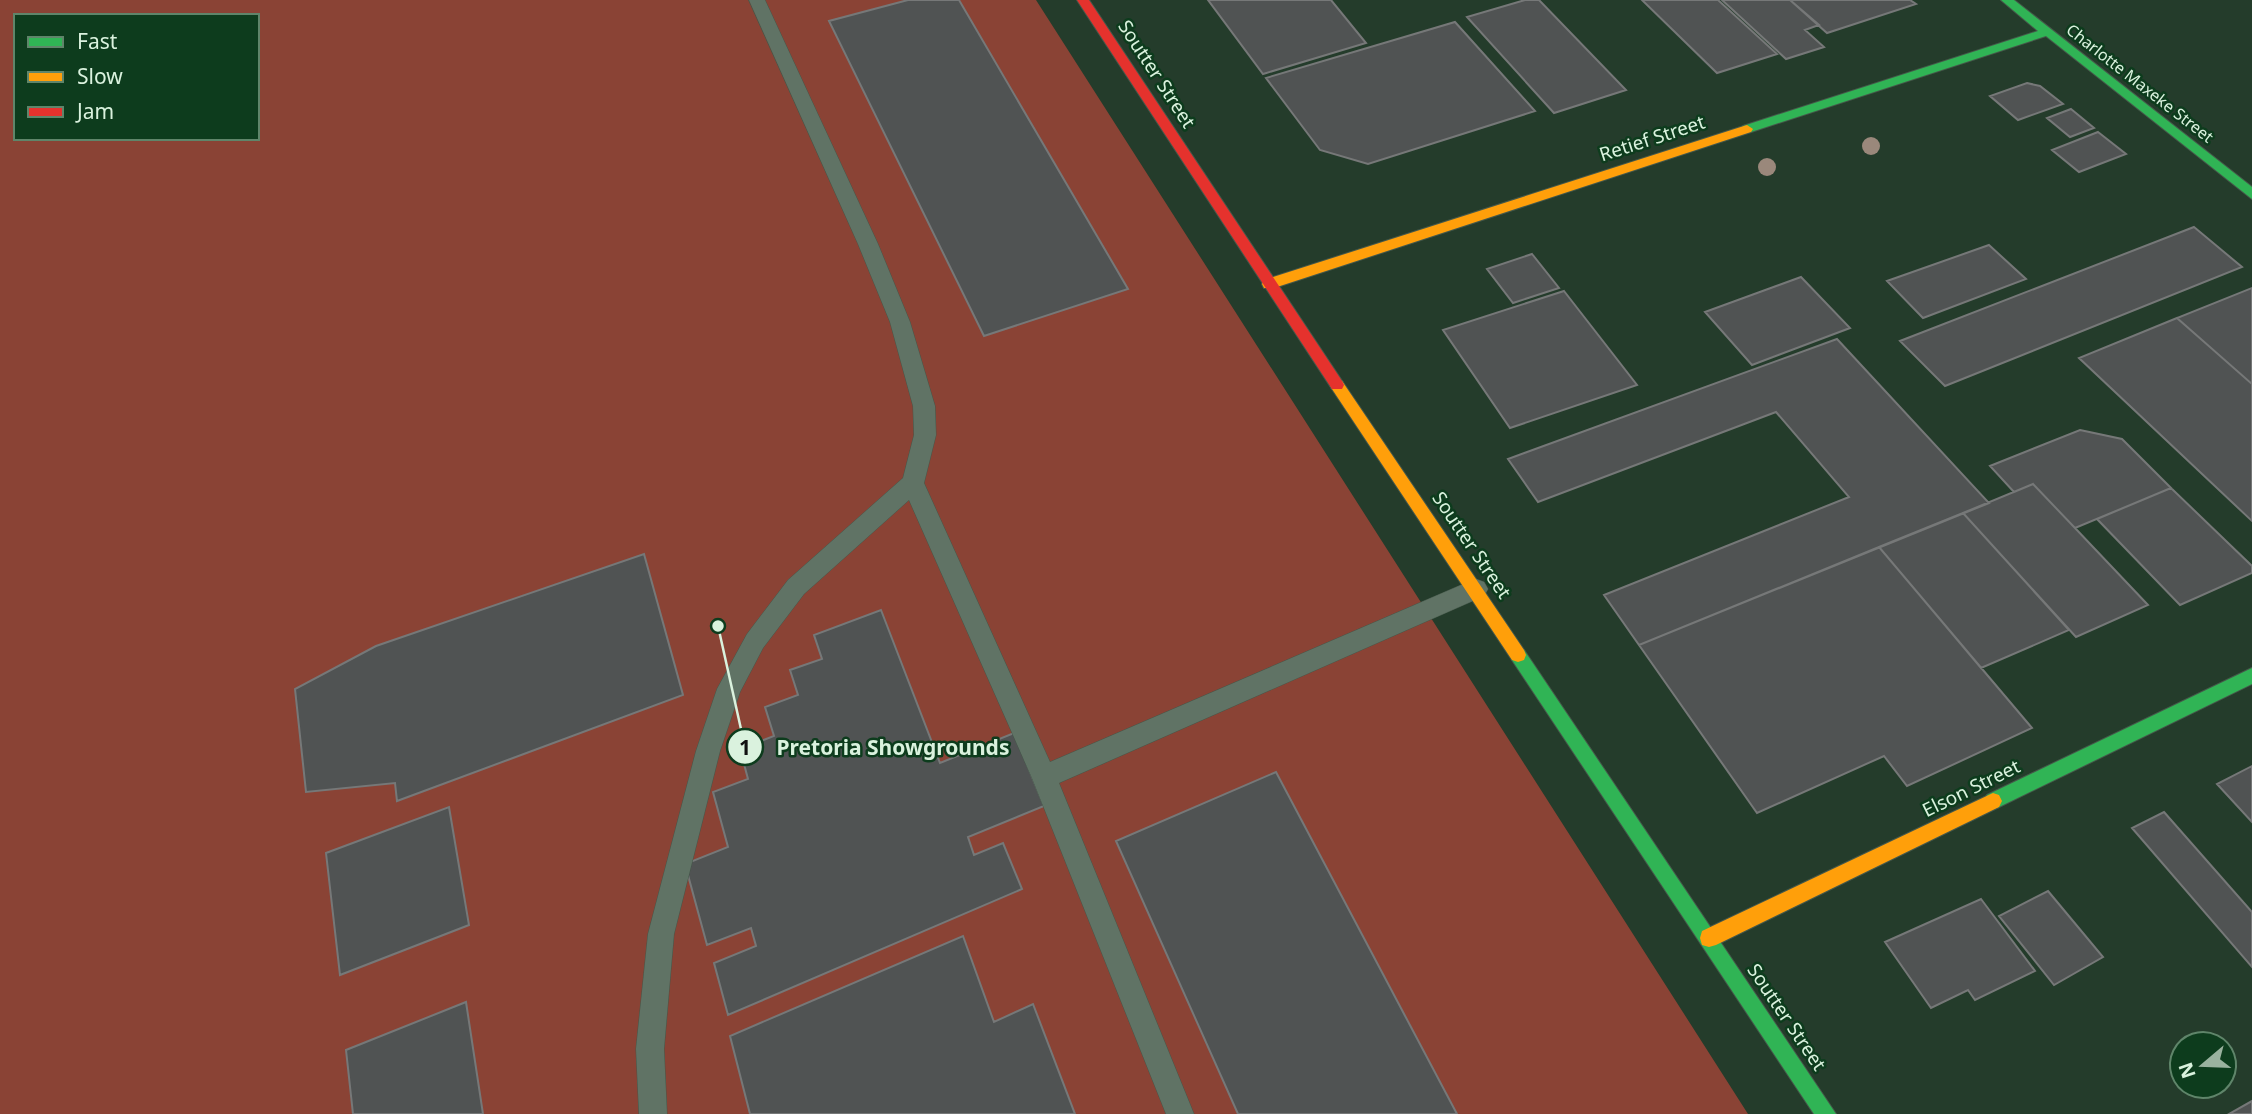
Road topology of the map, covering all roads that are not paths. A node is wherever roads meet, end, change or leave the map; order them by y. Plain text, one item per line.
1 (757, 0) edge
2 (1083, 0) edge
3 (2007, 0) edge
4 (2047, 32) junction
5 (2252, 194) edge
6 (1269, 284) junction
7 (913, 484) junction
8 (1476, 589) junction
9 (2252, 676) edge
10 (1044, 777) junction
11 (1709, 938) junction
12 (653, 1114) edge
13 (1180, 1114) edge
14 (1826, 1114) edge

1 - 7 lane
2 - 6 main road, Soutter Street
3 - 4 main road, Charlotte Maxeke Street
4 - 5 main road, Charlotte Maxeke Street
4 - 6 main road, Retief Street
6 - 8 main road, Soutter Street
7 - 10 lane
7 - 12 lane
8 - 10 lane
8 - 11 main road, Soutter Street
9 - 11 main road, Elson Street
10 - 13 lane
11 - 14 main road, Soutter Street

